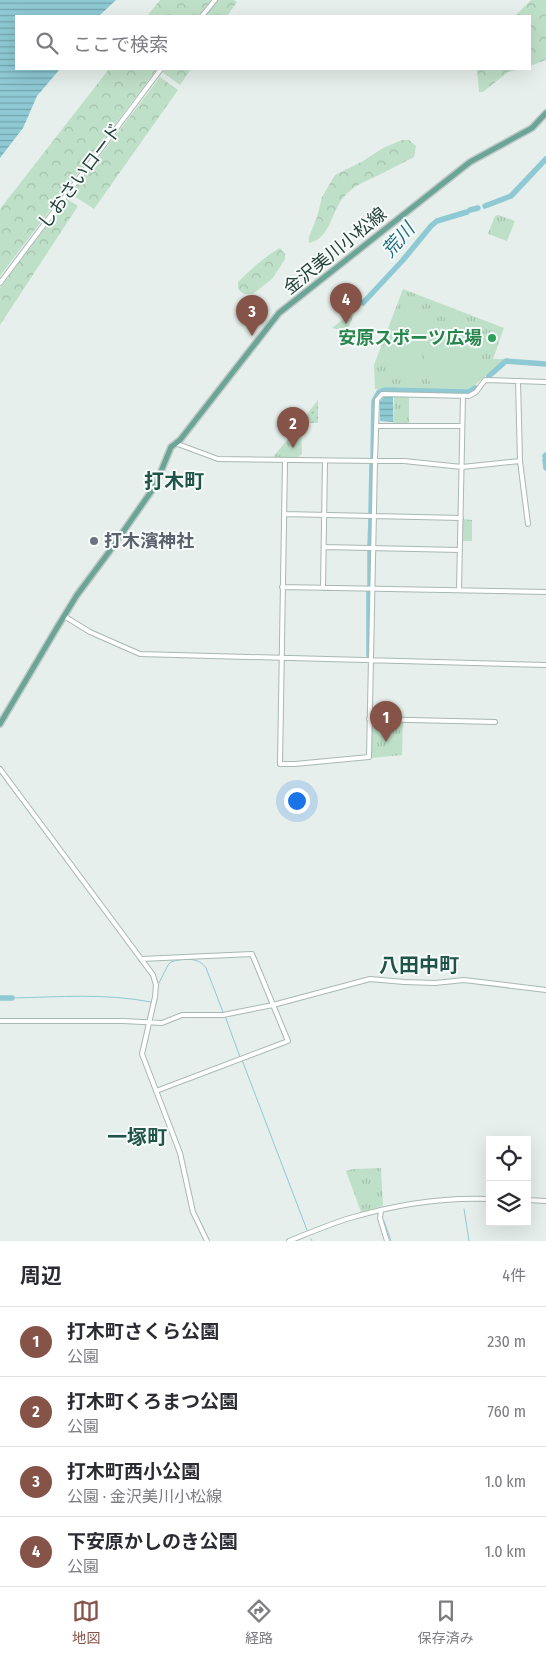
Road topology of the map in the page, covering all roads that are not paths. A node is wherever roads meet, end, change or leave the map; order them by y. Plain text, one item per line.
1 (215, 0) edge
2 (203, 15) edge
3 (160, 70) edge
4 (546, 114) edge
5 (0, 283) edge
6 (518, 381) junction
7 (546, 382) edge
8 (463, 396) junction
9 (377, 426) junction
10 (462, 426) junction
11 (175, 443) junction
12 (285, 461) junction
13 (325, 461) junction
14 (375, 461) junction
15 (520, 461) junction
16 (462, 467) junction
17 (284, 514) junction
18 (324, 514) junction
19 (374, 515) junction
20 (461, 518) junction
21 (528, 524) dead end
22 (324, 548) junction
23 (373, 549) junction
24 (460, 550) junction
25 (282, 587) junction
26 (323, 588) junction
27 (372, 589) junction
28 (459, 590) junction
29 (546, 592) edge
30 (64, 616) junction
31 (281, 658) junction
32 (370, 661) junction
33 (546, 665) edge
34 (369, 720) junction
35 (495, 722) dead end
36 (0, 724) edge
37 (0, 769) edge
38 (141, 959) junction
39 (546, 990) edge
40 (273, 1005) junction
41 (0, 1022) edge
42 (150, 1023) junction
43 (156, 1091) junction
44 (486, 1199) edge
45 (531, 1200) edge
46 (546, 1201) edge
47 (380, 1211) junction
48 (207, 1241) edge
49 (290, 1241) edge
50 (387, 1241) edge

1 - 2 street
3 - 5 street, しおさいロード
4 - 11 main road, 金沢美川小松線
6 - 7 street
6 - 8 street
6 - 15 street
8 - 9 street
8 - 10 street
9 - 10 street
9 - 14 street
10 - 16 street
11 - 12 street
11 - 30 main road, 金沢美川小松線
12 - 13 street
12 - 17 street
13 - 14 street
13 - 18 street
14 - 16 street
14 - 19 street
15 - 16 street
15 - 21 street
16 - 20 street
17 - 18 street
17 - 25 street
18 - 19 street
18 - 22 street
19 - 20 street
19 - 23 street
20 - 24 street
22 - 23 street
22 - 26 street
23 - 24 street
23 - 27 street
24 - 28 street
25 - 26 street
25 - 31 street
26 - 27 street
27 - 28 street
27 - 32 street
28 - 29 street
30 - 31 street
30 - 36 main road, 金沢美川小松線
31 - 32 street
31 - 34 street
32 - 33 street
32 - 34 street
34 - 35 street
37 - 38 street
38 - 40 street
38 - 42 street
39 - 40 street
40 - 42 street
40 - 43 street
41 - 42 street
42 - 43 street
43 - 48 street
44 - 47 street
45 - 46 street
47 - 49 street
47 - 50 street

